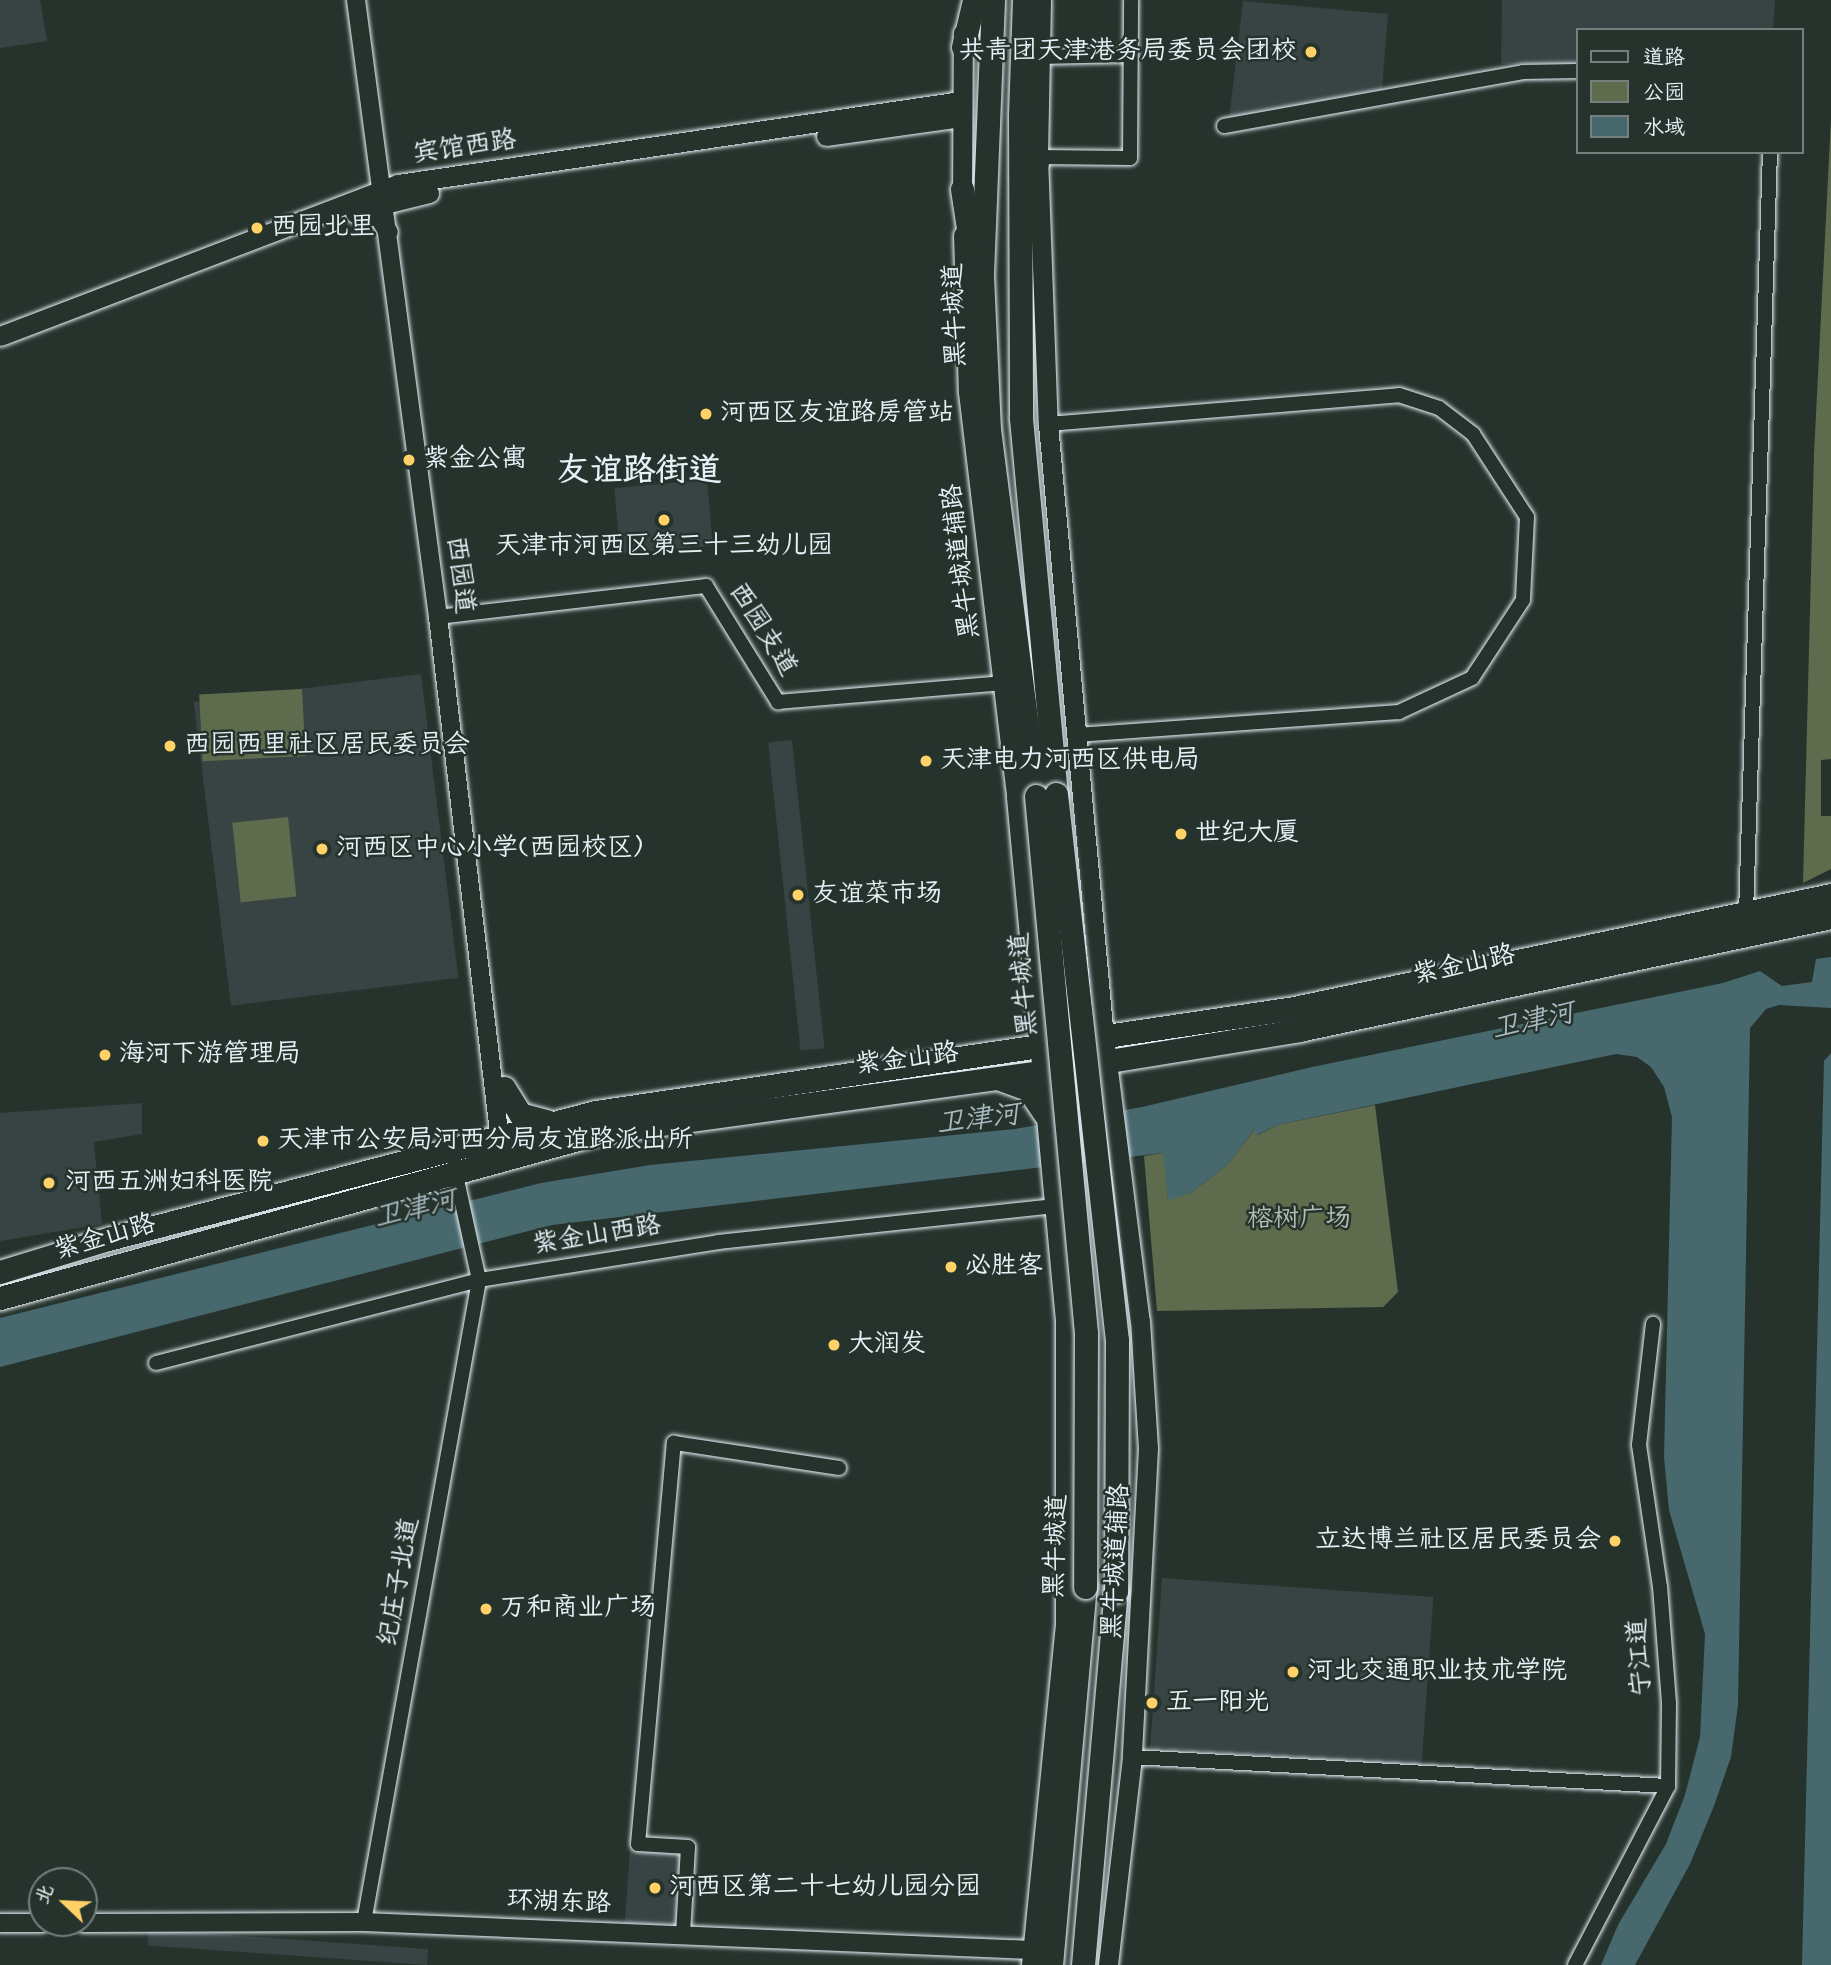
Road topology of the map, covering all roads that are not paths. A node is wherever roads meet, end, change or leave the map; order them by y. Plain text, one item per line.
1 (356, 0) edge
2 (367, 0) edge
3 (965, 0) edge
4 (974, 0) edge
5 (993, 0) edge
6 (1024, 0) edge
7 (1031, 0) edge
8 (1041, 0) edge
9 (1131, 0) edge
10 (1040, 28) junction
11 (963, 47) junction
12 (1129, 55) junction
13 (1039, 57) junction
14 (1576, 71) edge
15 (961, 109) junction
16 (1224, 126) dead end
17 (1770, 154) edge
18 (1038, 157) junction
19 (962, 189) junction
20 (386, 197) junction
21 (351, 207) junction
22 (394, 232) junction
23 (1020, 240) junction
24 (984, 330) junction
25 (0, 336) edge
26 (0, 349) edge
27 (1048, 424) junction
28 (443, 616) junction
29 (1003, 683) junction
30 (1077, 735) junction
31 (1046, 795) junction
32 (1831, 895) edge
33 (1746, 914) junction
34 (1831, 918) edge
35 (1105, 1049) junction
36 (1040, 1059) junction
37 (1077, 1065) junction
38 (989, 1067) junction
39 (499, 1090) junction
40 (1112, 1106) junction
41 (1045, 1114) junction
42 (562, 1131) junction
43 (509, 1139) junction
44 (452, 1158) junction
45 (1055, 1206) junction
46 (0, 1272) edge
47 (479, 1280) junction
48 (0, 1298) edge
49 (1065, 1320) junction
50 (1140, 1321) junction
51 (1653, 1324) dead end
52 (156, 1363) dead end
53 (839, 1468) dead end
54 (1132, 1757) junction
55 (1668, 1786) junction
56 (1087, 1917) junction
57 (364, 1922) junction
58 (0, 1923) edge
59 (28, 1923) edge
60 (98, 1923) edge
61 (682, 1934) junction
62 (1031, 1957) edge
63 (1051, 1965) edge
64 (1083, 1965) edge
65 (1091, 1965) edge
66 (1108, 1965) edge
67 (1575, 1965) edge

1 - 20 street, 西园道
2 - 20 street, 西园道
3 - 11 main road, 黑牛城道辅路
4 - 11 main road
5 - 24 main road, 黑牛城道
6 - 23 main road, 黑牛城道
7 - 10 main road
8 - 10 main road
9 - 12 street
10 - 13 main road
11 - 15 main road, 黑牛城道辅路
12 - 13 street
12 - 18 street
13 - 18 main road
14 - 16 street
15 - 19 main road, 黑牛城道辅路
15 - 20 main road, 宾馆西路
17 - 33 street
18 - 23 main road
18 - 27 main road
19 - 24 main road
19 - 29 main road, 黑牛城道辅路
20 - 21 main road, 宾馆西路
20 - 22 street, 西园道
21 - 22 main road
21 - 25 main road, 宾馆西路
21 - 26 main road, 宾馆西路
22 - 28 street, 西园道
23 - 31 main road, 黑牛城道
24 - 31 main road, 黑牛城道
27 - 30 main road
27 - 30 street
28 - 29 street, 西园支道
28 - 39 street, 西园道
29 - 36 main road, 黑牛城道辅路
30 - 35 main road
31 - 56 main road, 黑牛城道, bridge
31 - 63 main road, 黑牛城道, bridge
32 - 33 main road, 紫金山路
33 - 35 main road, 紫金山路
34 - 35 main road, 紫金山路
35 - 36 main road, 紫金山路
35 - 37 main road, 紫金山路
35 - 40 main road
36 - 37 main road, 紫金山路
36 - 38 main road, 紫金山路
36 - 41 main road, 黑牛城道辅路
37 - 40 main road
38 - 41 main road
38 - 42 main road, 紫金山路
39 - 42 main road
39 - 43 street, 西园道
40 - 50 main road, 黑牛城道辅路
41 - 45 main road, 黑牛城道辅路
42 - 43 main road, 紫金山路
43 - 44 main road, 紫金山路
44 - 46 main road, 紫金山路
44 - 47 street, 纪庄子北道
44 - 48 main road, 紫金山路
45 - 47 street, 紫金山西路
45 - 49 main road, 黑牛城道辅路
47 - 52 street, 紫金山西路
47 - 57 street, 纪庄子北道
49 - 50 main road
49 - 62 main road, 黑牛城道辅路
50 - 54 main road, 黑牛城道辅路
51 - 55 street, 宁江道
53 - 61 street
54 - 55 street
54 - 66 main road, 黑牛城道辅路
55 - 67 street, 宁江道
56 - 64 main road, 黑牛城道
56 - 65 main road
57 - 60 street, 环湖东路
57 - 61 street, 环湖东路
58 - 59 street
61 - 62 street, 环湖东路

